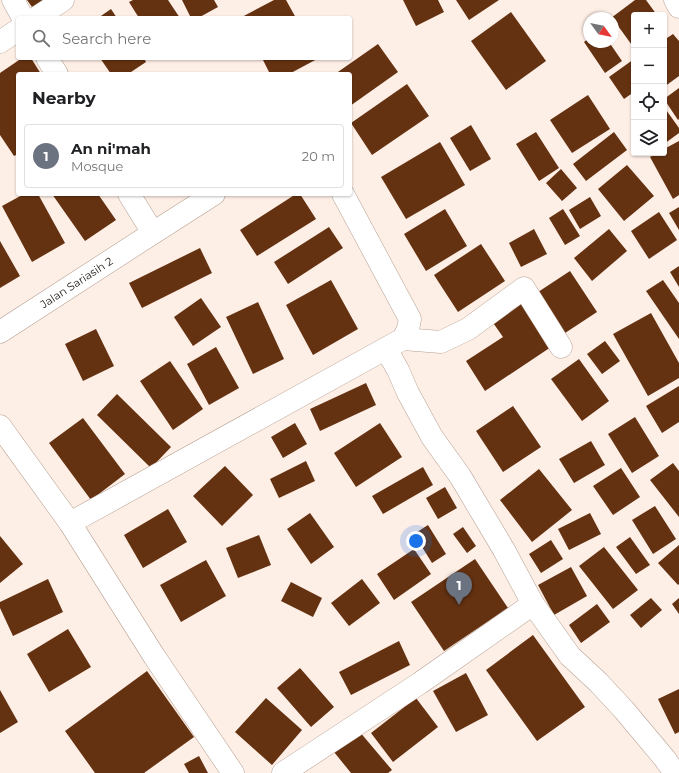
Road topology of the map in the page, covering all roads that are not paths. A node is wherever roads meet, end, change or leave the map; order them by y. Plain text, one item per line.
1 (13, 0) edge
2 (63, 0) edge
3 (675, 0) edge
4 (679, 7) edge
5 (22, 16) edge
6 (39, 16) edge
7 (16, 31) edge
8 (0, 42) edge
9 (48, 60) edge
10 (56, 72) edge
11 (130, 196) edge
12 (211, 196) edge
13 (344, 196) edge
14 (153, 233) junction
15 (0, 332) edge
16 (394, 344) junction
17 (561, 347) dead end
18 (0, 426) edge
19 (70, 523) junction
20 (533, 604) junction
21 (233, 773) edge
22 (283, 773) edge
23 (675, 773) edge

1 - 5 street
2 - 6 street
3 - 4 street
7 - 8 street
9 - 10 street
11 - 14 street
12 - 14 street, Jalan Sariasih 2
13 - 16 street
14 - 15 street, Jalan Sariasih 2
16 - 17 street
16 - 19 street
16 - 20 street
18 - 19 street
19 - 21 street
20 - 22 street
20 - 23 street

